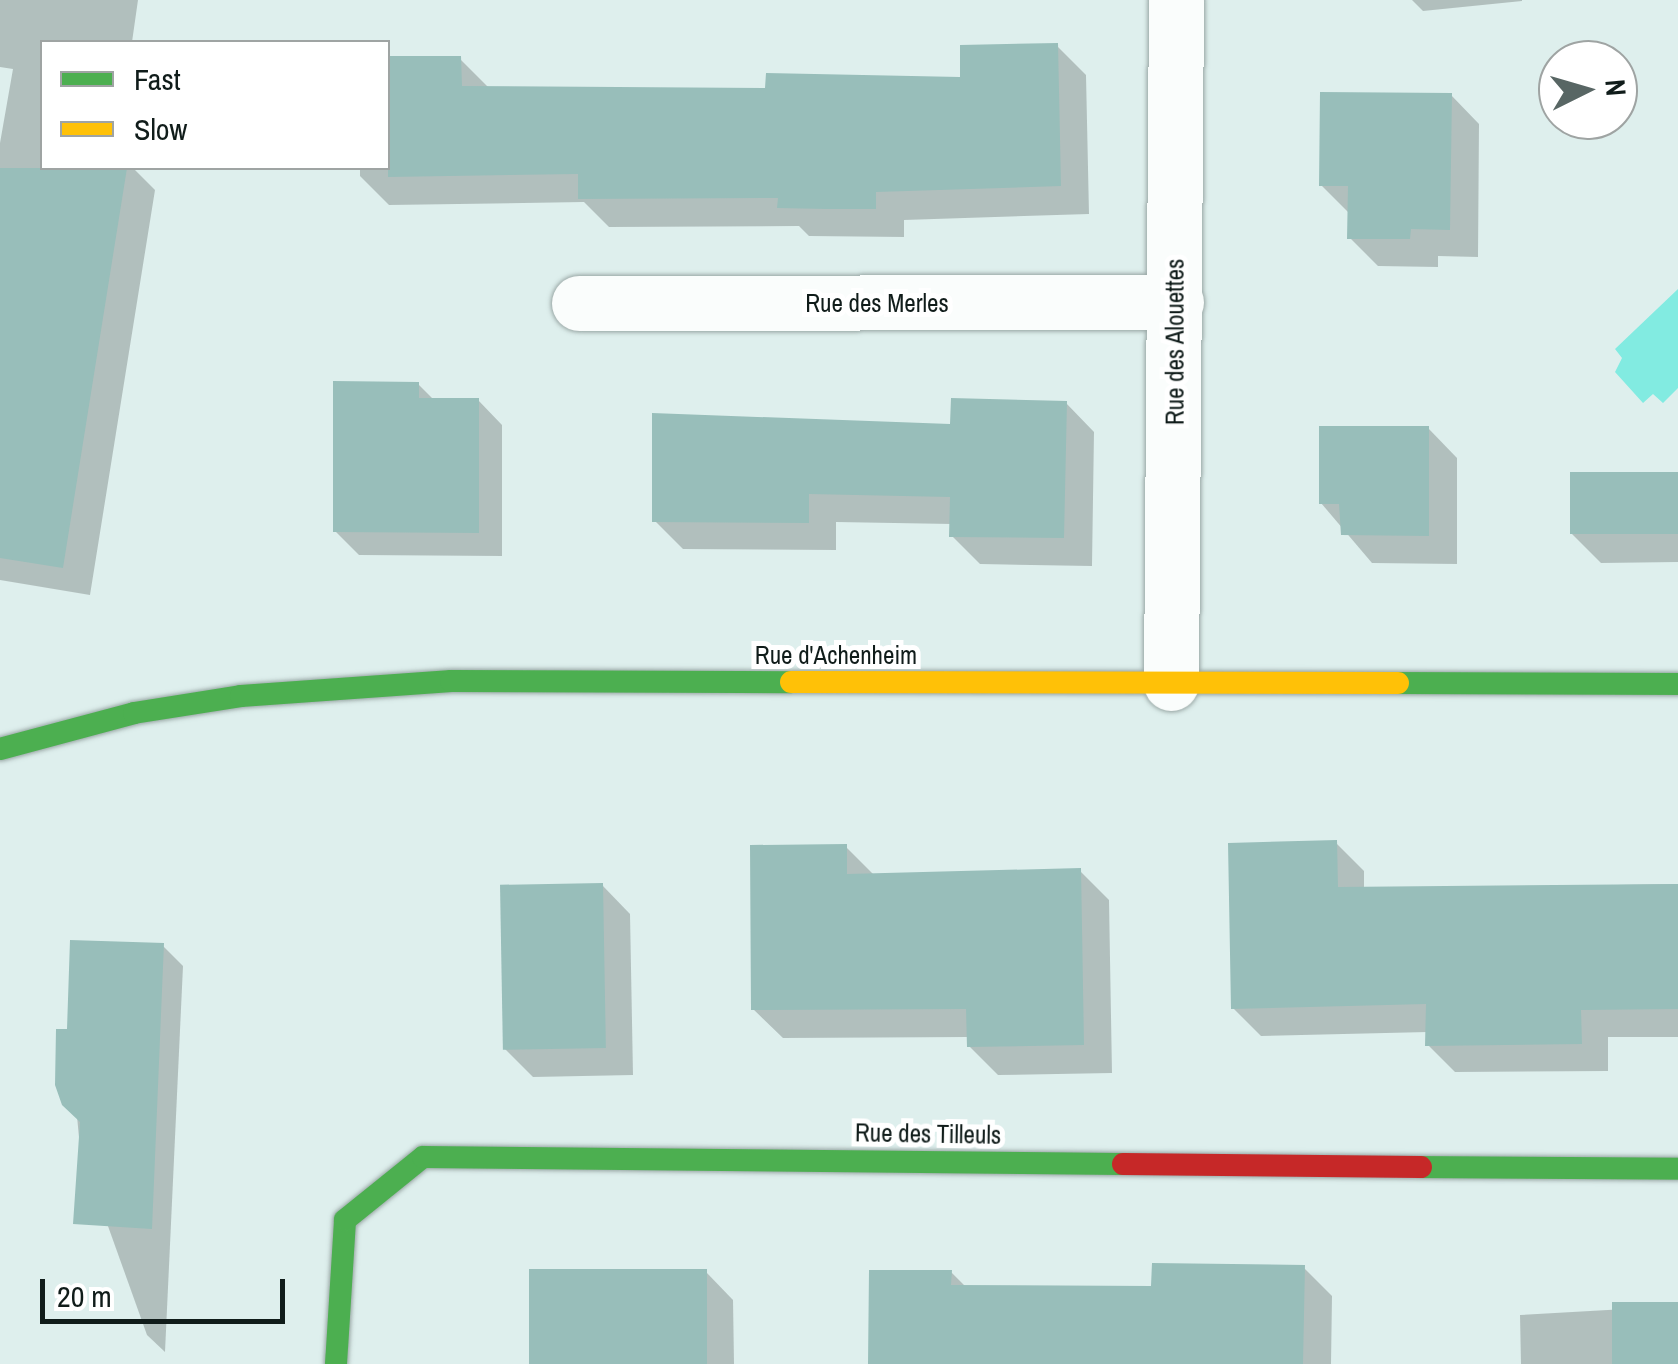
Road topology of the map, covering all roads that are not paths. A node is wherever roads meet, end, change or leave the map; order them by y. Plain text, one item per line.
1 (1176, 0) edge
2 (1176, 302) junction
3 (578, 303) dead end
4 (1171, 683) junction
5 (1678, 684) edge
6 (0, 750) edge
7 (1678, 1170) edge
8 (336, 1364) edge

1 - 2 street, Rue des Alouettes
2 - 3 street, Rue des Merles
2 - 4 street, Rue des Alouettes
4 - 5 main road, Rue d'Achenheim
4 - 6 main road, Rue d'Achenheim
7 - 8 main road, Rue des Tilleuls

